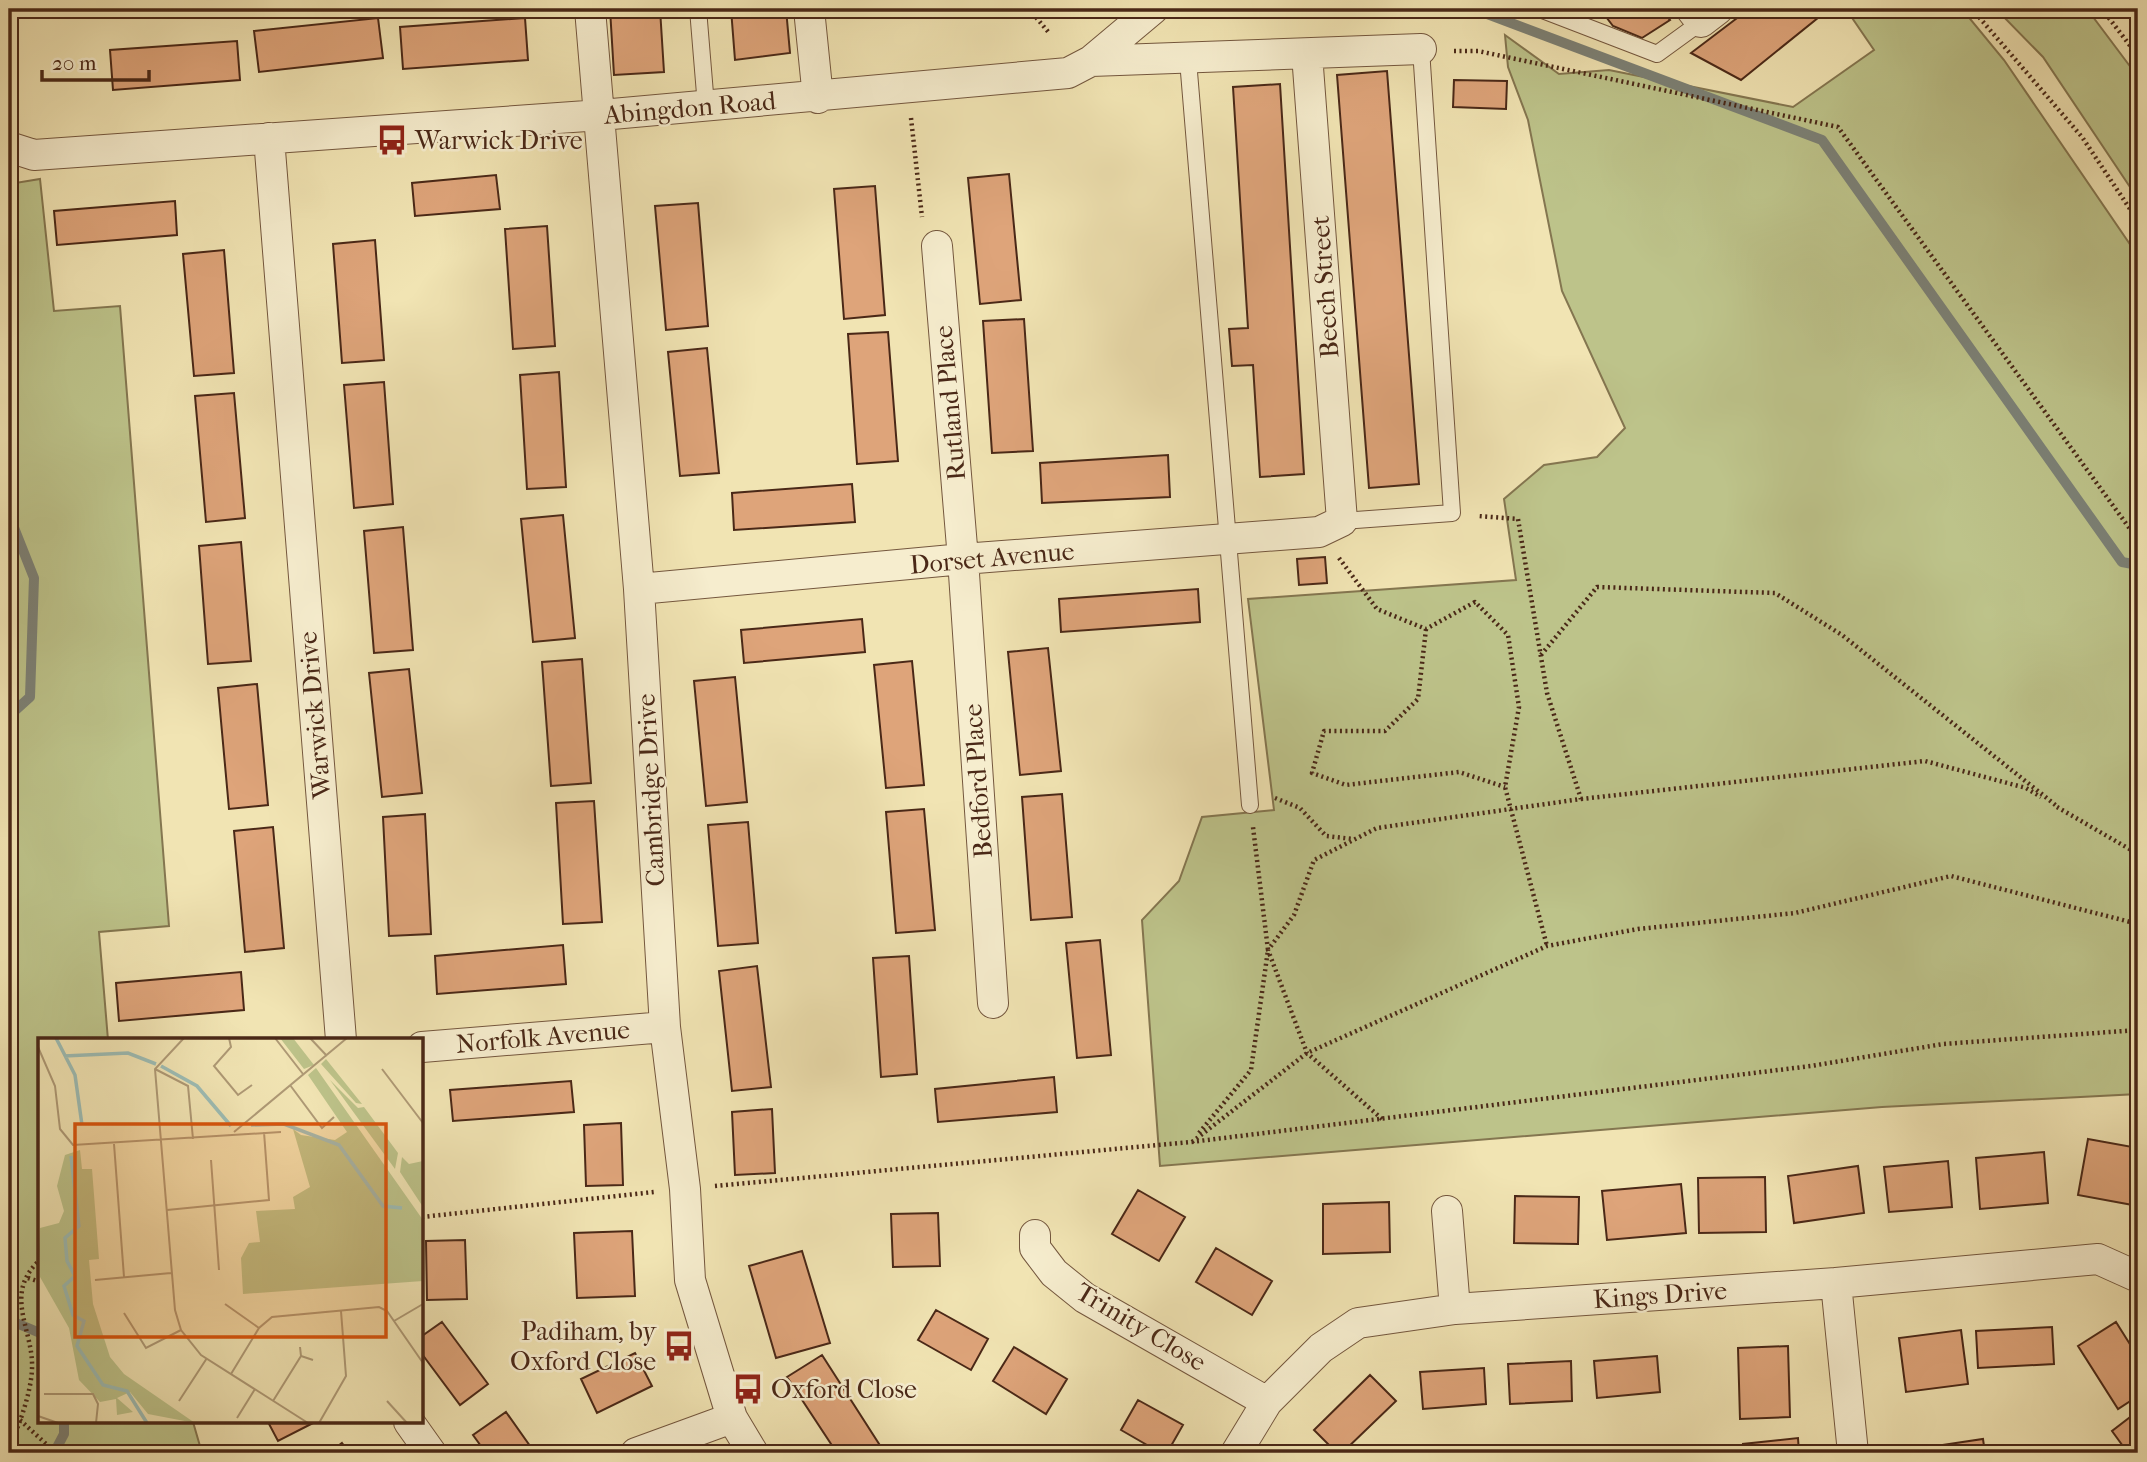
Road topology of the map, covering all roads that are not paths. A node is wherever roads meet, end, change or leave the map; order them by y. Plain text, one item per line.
1 (590, 9) edge
2 (698, 9) edge
3 (809, 9) edge
4 (1153, 9) edge
5 (1540, 9) edge
6 (1704, 13) edge
7 (1421, 50) joint
8 (1307, 54) junction
9 (1188, 60) junction
10 (1091, 61) junction
11 (818, 98) junction
12 (706, 106) junction
13 (601, 115) junction
14 (269, 138) junction
15 (21, 151) edge
16 (937, 246) road end
17 (1331, 526) junction
18 (1227, 539) junction
19 (963, 559) junction
20 (639, 589) junction
21 (1250, 805) road end
22 (993, 1003) dead end
23 (665, 1027) junction
24 (341, 1038) edge
25 (424, 1047) edge
26 (1447, 1211) dead end
27 (1035, 1236) dead end
28 (2138, 1277) edge
29 (1836, 1283) junction
30 (1455, 1309) junction
31 (1268, 1402) junction
32 (732, 1418) junction
33 (410, 1424) edge
34 (431, 1453) edge
35 (636, 1453) edge
36 (752, 1453) edge
37 (1236, 1453) edge
38 (1853, 1453) edge

1 - 13 street, Cambridge Drive
2 - 12 lane
3 - 11 street
4 - 10 street
5 - 6 lane
7 - 8 street
7 - 17 lane
8 - 9 street
8 - 17 street, Beech Street
9 - 10 street
9 - 18 lane
10 - 11 street, Abingdon Road
11 - 12 street, Abingdon Road
12 - 13 street, Abingdon Road
13 - 14 street, Abingdon Road
13 - 20 street, Cambridge Drive
14 - 15 street, Abingdon Road
14 - 24 street, Warwick Drive
16 - 19 street, Rutland Place
17 - 18 street, Dorset Avenue
18 - 19 street, Dorset Avenue
18 - 21 lane
19 - 20 street, Dorset Avenue
19 - 22 street, Bedford Place
20 - 23 street, Cambridge Drive
23 - 25 street, Norfolk Avenue
23 - 32 street, Cambridge Drive
26 - 30 street
27 - 31 street, Trinity Close
28 - 29 street, Kings Drive
29 - 30 street, Kings Drive
29 - 38 street
30 - 31 street, Kings Drive
31 - 37 street, Kings Drive
32 - 35 street
32 - 36 street, Cambridge Drive
33 - 34 street

